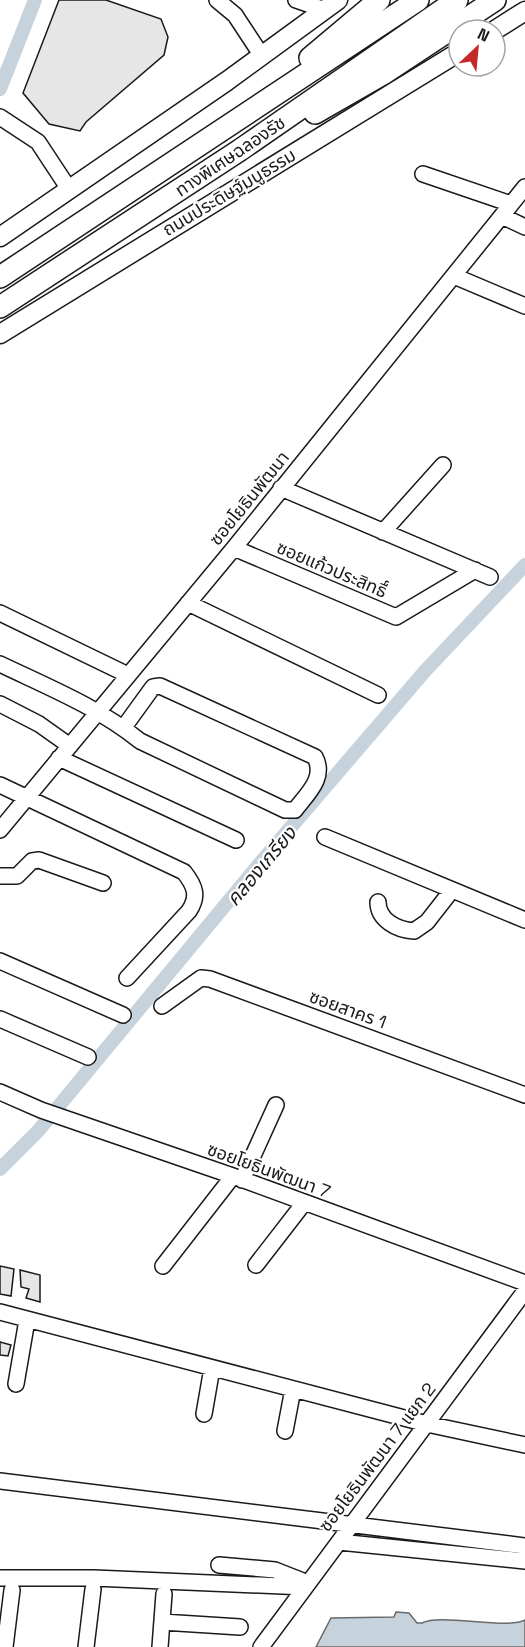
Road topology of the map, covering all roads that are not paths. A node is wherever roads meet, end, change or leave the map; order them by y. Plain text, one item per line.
1 (217, 0) edge
2 (296, 0) edge
3 (379, 0) edge
4 (418, 0) edge
5 (457, 0) edge
6 (495, 0) edge
7 (331, 5) edge
8 (525, 11) edge
9 (507, 22) edge
10 (262, 56) junction
11 (447, 59) edge
12 (266, 100) junction
13 (6, 120) edge
14 (240, 150) junction
15 (423, 174) dead end
16 (69, 189) junction
17 (524, 190) edge
18 (507, 210) junction
19 (525, 227) edge
20 (0, 237) edge
21 (454, 276) junction
22 (0, 277) edge
23 (525, 306) edge
24 (0, 307) edge
25 (0, 334) edge
26 (443, 465) dead end
27 (281, 488) junction
28 (383, 532) junction
29 (234, 548) junction
30 (475, 570) junction
31 (490, 577) dead end
32 (188, 603) junction
33 (0, 613) edge
34 (0, 664) edge
35 (128, 675) junction
36 (378, 695) dead end
37 (0, 704) edge
38 (98, 711) junction
39 (124, 727) junction
40 (70, 746) junction
41 (59, 758) junction
42 (0, 785) edge
43 (27, 797) junction
44 (0, 830) edge
45 (325, 837) dead end
46 (236, 840) dead end
47 (0, 876) edge
48 (103, 883) dead end
49 (452, 890) junction
50 (378, 902) dead end
51 (525, 920) edge
52 (0, 961) edge
53 (128, 978) dead end
54 (162, 1006) dead end
55 (123, 1015) dead end
56 (0, 1019) edge
57 (88, 1057) dead end
58 (0, 1092) edge
59 (525, 1095) edge
60 (276, 1105) dead end
61 (237, 1178) junction
62 (304, 1203) junction
63 (256, 1265) dead end
64 (163, 1266) dead end
65 (525, 1283) edge
66 (525, 1291) edge
67 (0, 1312) edge
68 (27, 1320) junction
69 (212, 1368) junction
70 (16, 1384) dead end
71 (293, 1389) junction
72 (204, 1414) dead end
73 (426, 1424) junction
74 (285, 1431) dead end
75 (525, 1445) edge
76 (0, 1481) edge
77 (350, 1526) junction
78 (339, 1542) junction
79 (525, 1546) edge
80 (525, 1561) edge
81 (219, 1565) dead end
82 (0, 1578) edge
83 (307, 1585) junction
84 (93, 1589) dead end
85 (12, 1590) dead end
86 (164, 1594) dead end
87 (162, 1622) junction
88 (240, 1627) dead end
89 (5, 1647) edge
90 (86, 1647) edge
91 (160, 1647) edge
92 (261, 1647) edge

1 - 10 street
2 - 7 street
3 - 12 highway
4 - 12 highway, ทางพิเศษฉลองรัช
5 - 14 highway, ทางพิเศษฉลองรัช
6 - 14 highway
7 - 10 main road
8 - 9 main road
10 - 16 main road
11 - 25 main road, ถนนประดิษฐ์มนูธรรม
12 - 22 highway, ทางพิเศษฉลองรัช
13 - 16 street
14 - 24 highway, ทางพิเศษฉลองรัช
15 - 18 street
16 - 20 main road
17 - 18 street, ซอยโยธินพัฒนา
18 - 19 street
18 - 21 street, ซอยโยธินพัฒนา
21 - 23 street
21 - 27 street, ซอยโยธินพัฒนา
26 - 28 street
27 - 28 street
27 - 29 street, ซอยโยธินพัฒนา
28 - 30 street
29 - 30 street, ซอยแก้วประสิทธื์
29 - 32 street, ซอยโยธินพัฒนา
30 - 31 street
32 - 35 street, ซอยโยธินพัฒนา
32 - 36 street
33 - 35 street
34 - 38 street
35 - 38 street, ซอยโยธินพัฒนา
37 - 40 street
38 - 39 street
38 - 40 street, ซอยโยธินพัฒนา
39 - 39 street
40 - 41 street, ซอยโยธินพัฒนา
41 - 43 street, ซอยโยธินพัฒนา
41 - 46 street
42 - 43 street
43 - 44 street, ซอยโยธินพัฒนา
43 - 53 street
45 - 49 street
47 - 48 street
49 - 50 street
49 - 51 street
52 - 55 street
54 - 59 street, ซอยสาคร 1
56 - 57 street
58 - 61 street, ซอยโยธินพัฒนา 7
60 - 61 street
61 - 62 street, ซอยโยธินพัฒนา 7
61 - 64 street
62 - 63 street
62 - 65 street, ซอยโยธินพัฒนา 7
66 - 73 street, ซอยโยธินพัฒนา 7 แยก 2
67 - 68 street
68 - 69 street
68 - 70 street
69 - 71 street
69 - 72 street
71 - 73 street
71 - 74 street
73 - 75 street
73 - 77 street, ซอยโยธินพัฒนา 7 แยก 2
76 - 77 street
77 - 78 street, ซอยโยธินพัฒนา 7 แยก 2
77 - 79 street
78 - 80 street
78 - 83 street, ซอยโยธินพัฒนา 7 แยก 2
81 - 83 street
82 - 83 street
83 - 92 street, ซอยโยธินพัฒนา 7 แยก 2
84 - 90 street
85 - 89 street
86 - 87 street
87 - 88 street
87 - 91 street

